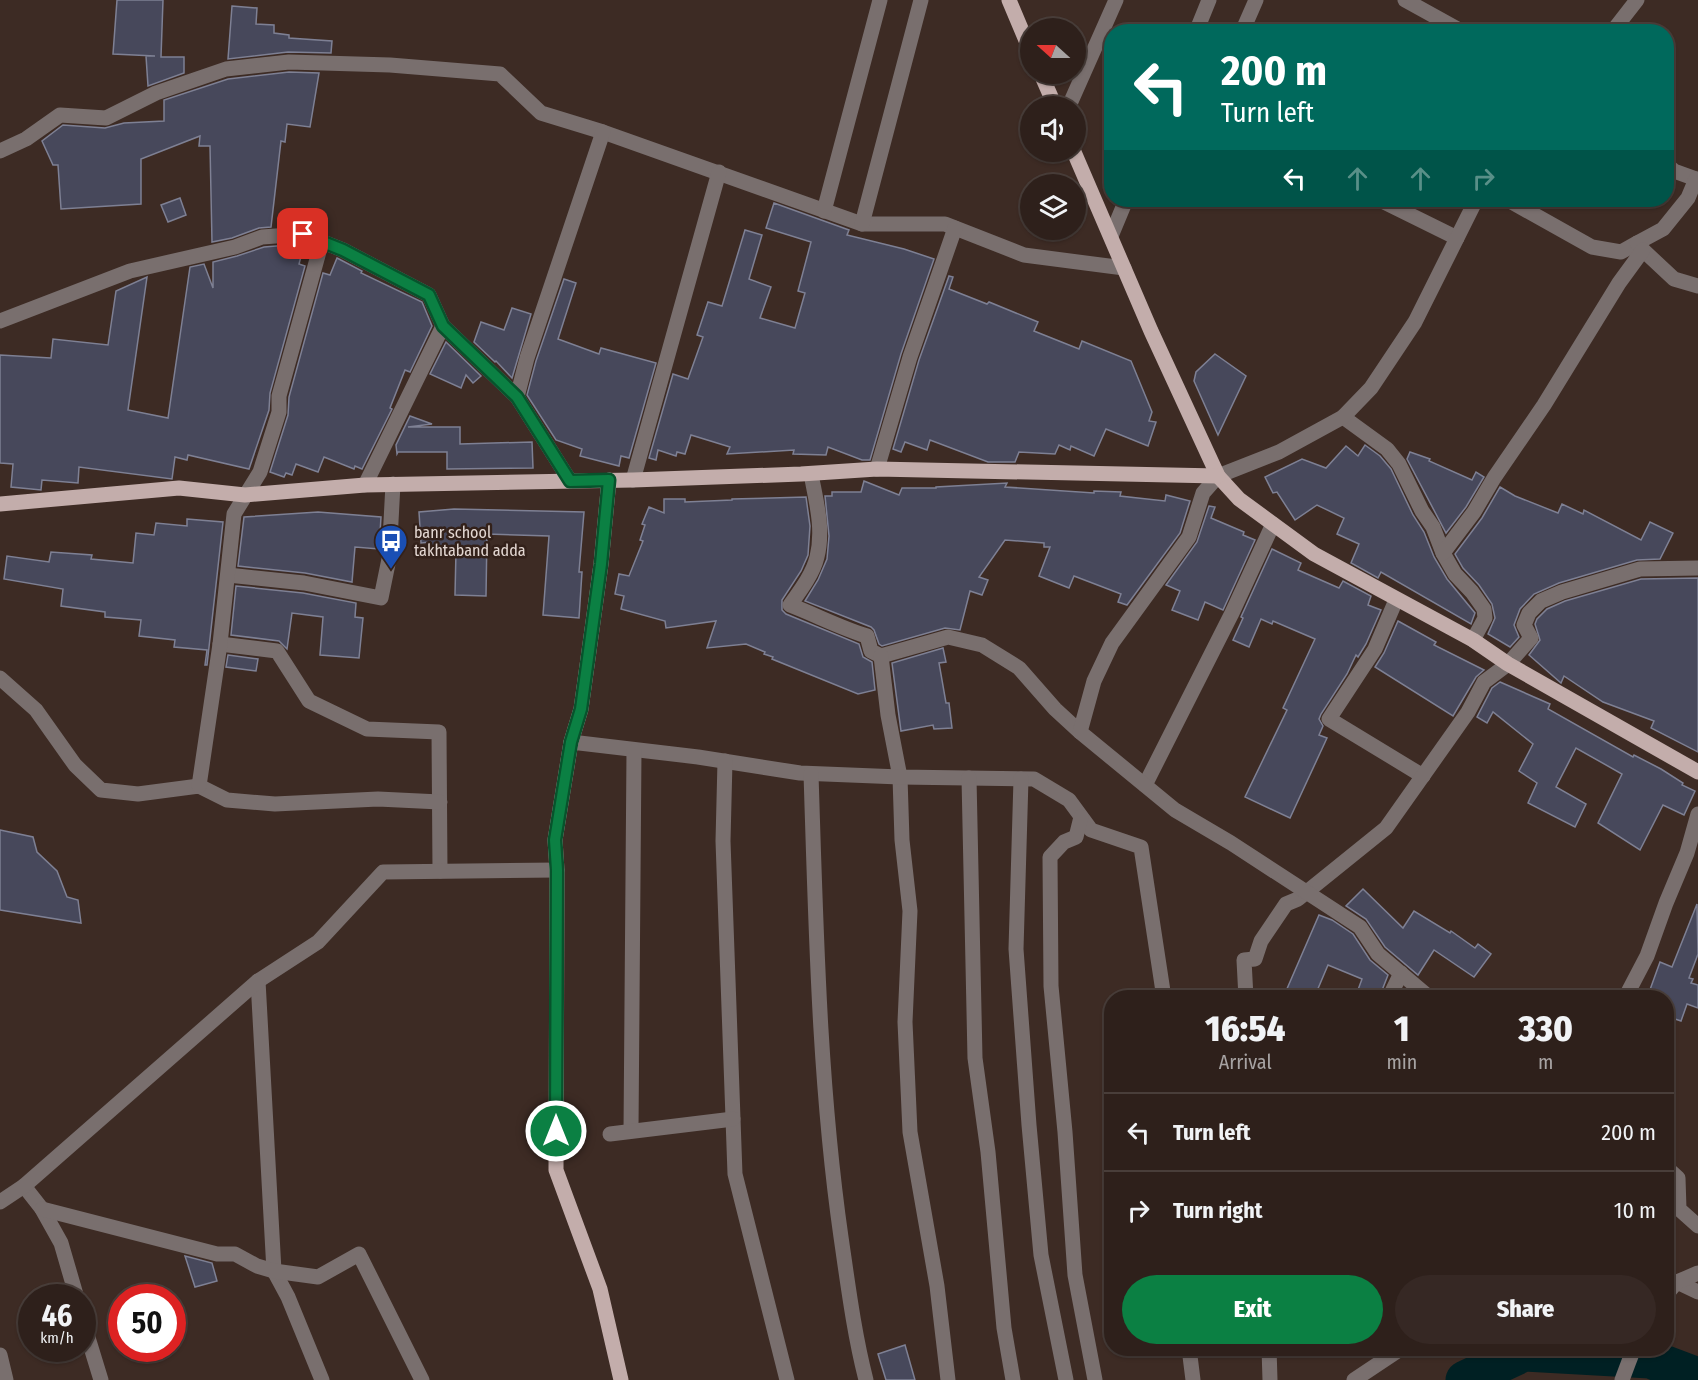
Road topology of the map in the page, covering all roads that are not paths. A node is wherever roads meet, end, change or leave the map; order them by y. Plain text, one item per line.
1 (880, 0) edge
2 (921, 0) edge
3 (1009, 0) edge
4 (1116, 0) edge
5 (1209, 0) edge
6 (1256, 0) edge
7 (1405, 0) edge
8 (1637, 0) edge
9 (1105, 24) edge
10 (1199, 24) edge
11 (1246, 24) edge
12 (1448, 24) edge
13 (1618, 24) edge
14 (1020, 26) edge
15 (1104, 27) edge
16 (1073, 96) edge
17 (603, 132) junction
18 (0, 151) edge
19 (1078, 162) edge
20 (1674, 171) edge
21 (719, 172) junction
22 (1697, 180) edge
23 (1123, 207) edge
24 (1394, 207) edge
25 (1472, 207) edge
26 (1521, 207) edge
27 (824, 211) junction
28 (862, 224) junction
29 (956, 228) junction
30 (1111, 236) junction
31 (1457, 238) junction
32 (322, 241) junction
33 (1640, 247) junction
34 (1124, 268) junction
35 (1698, 286) edge
36 (0, 321) edge
37 (443, 326) junction
38 (517, 397) junction
39 (1342, 417) junction
40 (877, 470) junction
41 (811, 474) junction
42 (1218, 476) junction
43 (609, 480) junction
44 (633, 480) junction
45 (570, 481) junction
46 (393, 484) junction
47 (365, 485) junction
48 (245, 495) junction
49 (0, 504) edge
50 (1273, 524) junction
51 (1443, 553) junction
52 (1698, 568) edge
53 (228, 575) junction
54 (1396, 600) junction
55 (1473, 640) junction
56 (220, 644) junction
57 (881, 656) junction
58 (1508, 664) junction
59 (0, 678) edge
60 (1080, 732) junction
61 (571, 742) junction
62 (634, 751) junction
63 (725, 761) junction
64 (1698, 772) edge
65 (811, 774) junction
66 (1423, 776) junction
67 (900, 777) junction
68 (969, 778) junction
69 (1021, 779) junction
70 (1145, 785) junction
71 (199, 786) junction
72 (440, 802) junction
73 (1698, 814) edge
74 (1081, 817) junction
75 (557, 870) junction
76 (440, 871) junction
77 (1306, 892) junction
78 (1401, 973) junction
79 (258, 981) junction
80 (1163, 990) edge
81 (1246, 990) edge
82 (1393, 990) edge
83 (1421, 990) edge
84 (1628, 990) edge
85 (733, 1119) junction
86 (631, 1131) junction
87 (610, 1134) dead end
88 (1674, 1174) edge
89 (24, 1186) junction
90 (0, 1202) edge
91 (42, 1209) junction
92 (1698, 1227) edge
93 (274, 1271) junction
94 (1698, 1274) edge
95 (1674, 1280) edge
96 (1674, 1282) edge
97 (73, 1284) edge
98 (1698, 1292) edge
99 (0, 1355) edge
100 (1190, 1356) edge
101 (1269, 1356) edge
102 (1381, 1356) edge
103 (1631, 1356) edge
104 (95, 1362) edge
105 (6, 1380) edge
106 (101, 1380) edge
107 (322, 1380) edge
108 (422, 1380) edge
109 (621, 1380) edge
110 (787, 1380) edge
111 (866, 1380) edge
112 (948, 1380) edge
113 (1013, 1380) edge
114 (1066, 1380) edge
115 (1095, 1380) edge
116 (1193, 1380) edge
117 (1270, 1380) edge
118 (1354, 1380) edge
119 (1622, 1380) edge

1 - 27 street
2 - 28 street
3 - 14 main road
4 - 9 street
5 - 10 street
6 - 11 street
7 - 12 street
8 - 13 street
15 - 16 street
17 - 18 street
17 - 21 street
17 - 38 street
19 - 30 main road
20 - 22 street
21 - 27 street
21 - 44 street
22 - 33 street
23 - 30 street
24 - 31 street
25 - 31 street
26 - 33 street
27 - 28 street
28 - 29 street
29 - 34 street
29 - 40 street
30 - 34 main road
31 - 39 street
32 - 36 street
32 - 37 street
32 - 48 street
33 - 35 street
33 - 51 street
34 - 42 main road
37 - 38 street
37 - 47 street
38 - 45 street
39 - 42 street
39 - 51 street
40 - 41 main road
40 - 42 main road
41 - 44 main road
41 - 57 street
42 - 50 main road
42 - 60 street
43 - 44 main road
43 - 45 main road
43 - 61 main road
45 - 46 main road
46 - 47 main road
46 - 53 street
47 - 48 main road
48 - 49 main road
48 - 53 street
50 - 54 main road
50 - 70 street
51 - 55 street
52 - 58 street
53 - 56 street
54 - 55 main road
54 - 66 street
55 - 58 main road
56 - 71 street
56 - 72 street
57 - 60 street
57 - 67 street
58 - 64 main road
58 - 66 street
59 - 71 street
60 - 70 street
61 - 62 street
61 - 75 main road
62 - 63 street
62 - 86 street
63 - 65 street
63 - 85 street
65 - 67 street
65 - 111 street
66 - 77 street
67 - 68 street
67 - 112 street
68 - 69 street
68 - 113 street
69 - 74 street
69 - 114 street
70 - 77 street
71 - 72 street
72 - 76 street
73 - 84 street
74 - 80 street
74 - 115 street
75 - 76 street
75 - 109 main road
76 - 79 street
77 - 78 street
77 - 81 street
78 - 82 street
78 - 83 street
79 - 89 street
79 - 93 street
85 - 86 street
85 - 110 street
86 - 87 street
88 - 92 street
89 - 90 street
89 - 91 street
91 - 93 street
91 - 97 street
93 - 107 street
93 - 108 street
94 - 95 street
96 - 98 street
99 - 105 street
100 - 116 street
101 - 117 street
102 - 118 street
103 - 119 street
104 - 106 street

